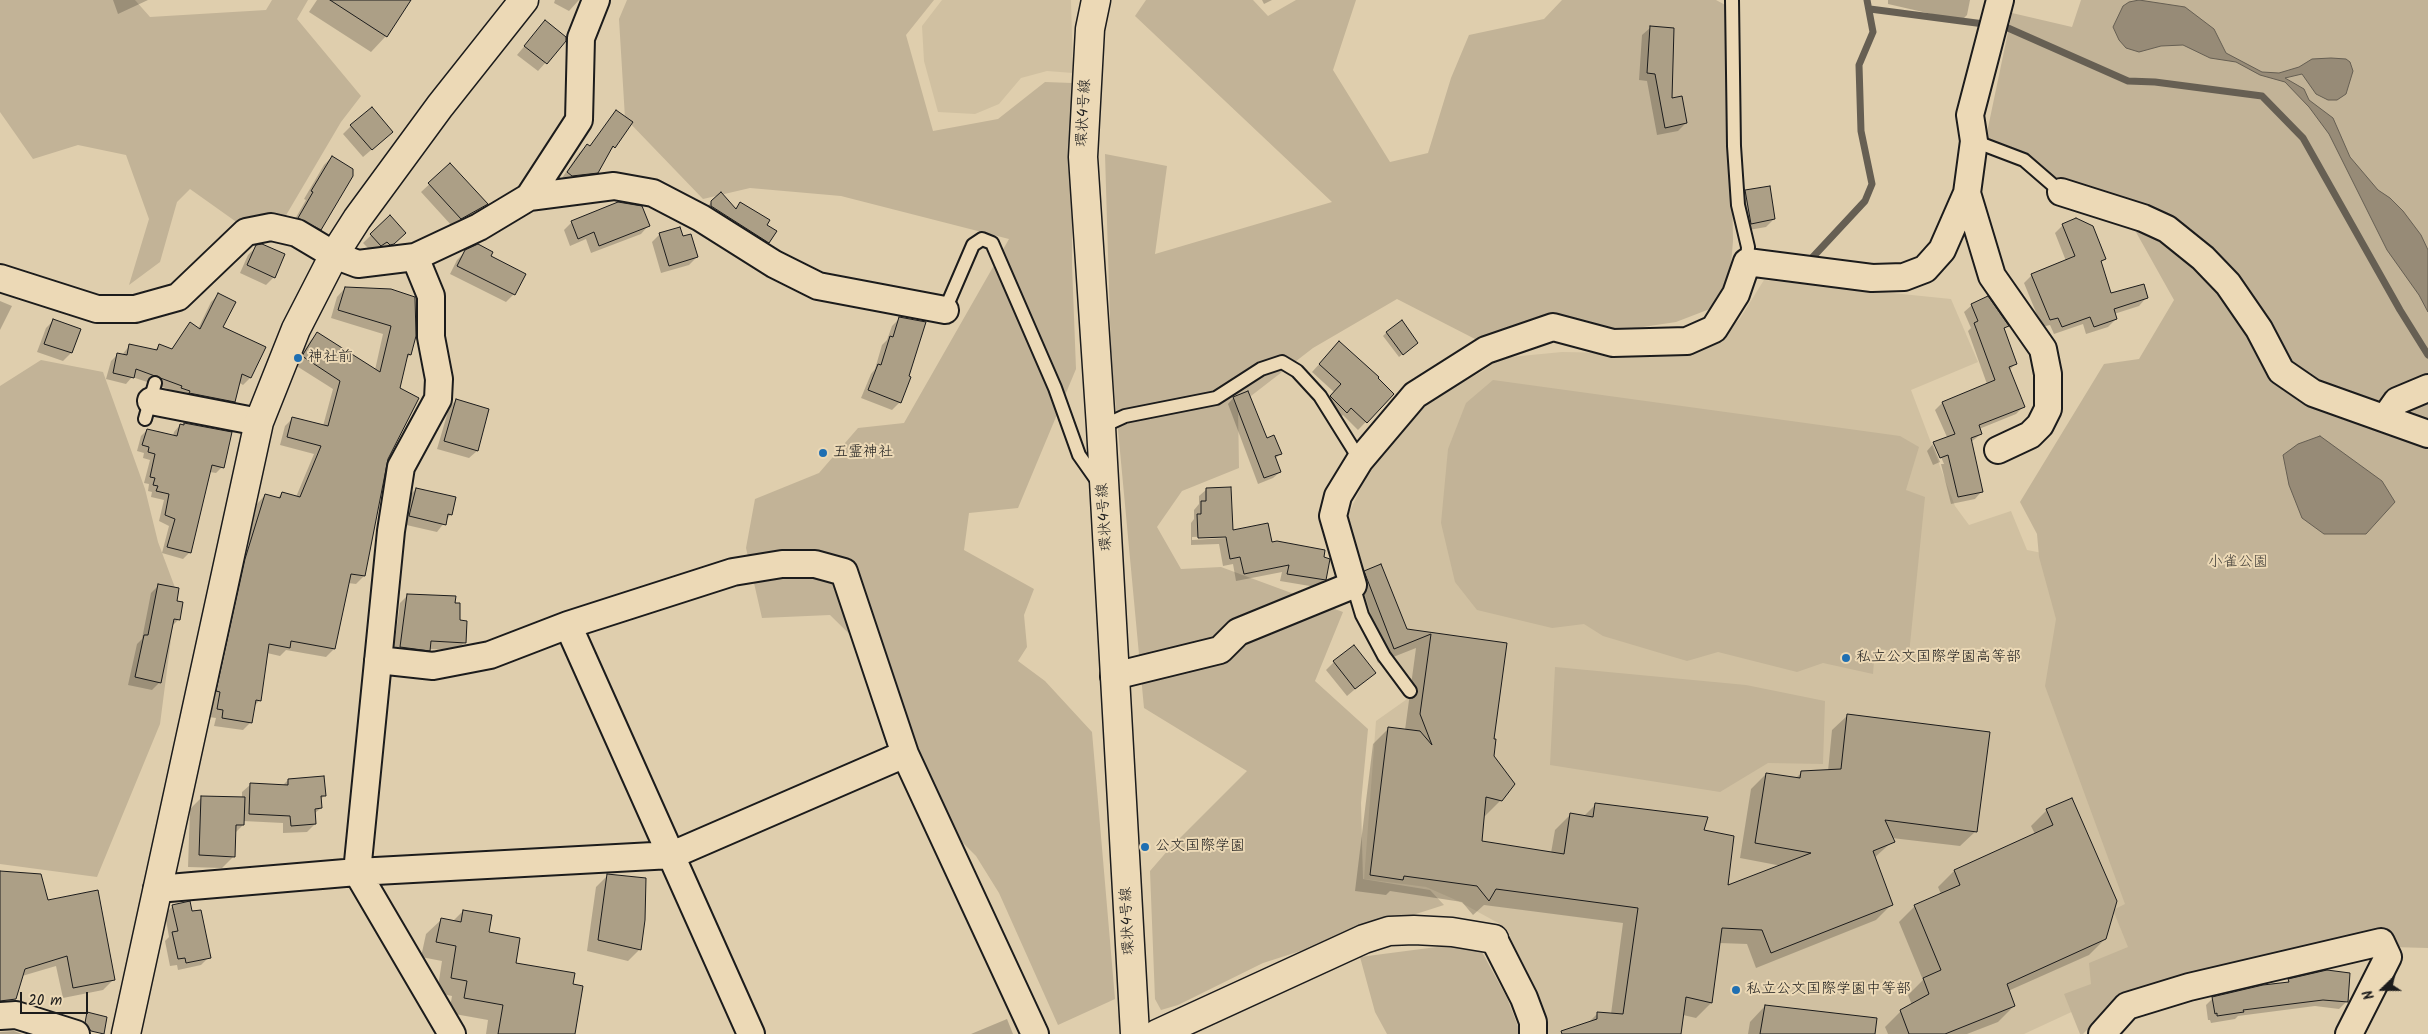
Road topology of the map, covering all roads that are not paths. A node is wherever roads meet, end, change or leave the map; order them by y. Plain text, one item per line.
1 (524, 0) edge
2 (596, 0) edge
3 (1096, 0) edge
4 (1732, 0) edge
5 (2000, 0) edge
6 (1974, 141) junction
7 (2061, 192) joint
8 (1967, 193) junction
9 (529, 197) junction
10 (334, 255) junction
11 (415, 257) junction
12 (1747, 262) junction
13 (0, 278) edge
14 (945, 310) joint
15 (2428, 389) edge
16 (151, 401) dead end
17 (2386, 418) junction
18 (259, 422) junction
19 (1101, 427) junction
20 (2428, 434) edge
21 (1998, 450) dead end
22 (1360, 460) junction
23 (1104, 490) junction
24 (1353, 585) junction
25 (568, 625) junction
26 (378, 660) junction
27 (1114, 676) junction
28 (1410, 691) dead end
29 (905, 754) junction
30 (672, 855) junction
31 (357, 872) junction
32 (157, 889) junction
33 (1494, 939) joint
34 (0, 1016) edge
35 (76, 1034) edge
36 (126, 1034) edge
37 (452, 1034) edge
38 (752, 1034) edge
39 (1035, 1034) edge
40 (1136, 1034) edge
41 (1157, 1034) edge
42 (1533, 1034) edge
43 (2102, 1034) edge
44 (2349, 1034) edge

1 - 10 street
2 - 9 street
3 - 19 street, 環状4号線
4 - 12 lane
5 - 6 street
6 - 7 lane
6 - 8 street
7 - 17 street
8 - 12 street
8 - 21 street
9 - 11 street
9 - 14 street
10 - 11 street
10 - 13 street
10 - 18 street
11 - 26 street
12 - 22 street
14 - 23 lane
15 - 17 street
16 - 18 street
17 - 20 street
18 - 32 street
19 - 22 lane
19 - 23 street, 環状4号線
22 - 24 street
23 - 27 street, 環状4号線
24 - 27 street
24 - 28 lane
25 - 26 street
25 - 29 street
25 - 30 street
26 - 31 street
27 - 40 street, 環状4号線
29 - 30 street
29 - 39 street
30 - 31 street
30 - 38 street
31 - 32 street
31 - 37 street
32 - 36 street
33 - 41 street
33 - 42 street
34 - 35 street
43 - 44 street

